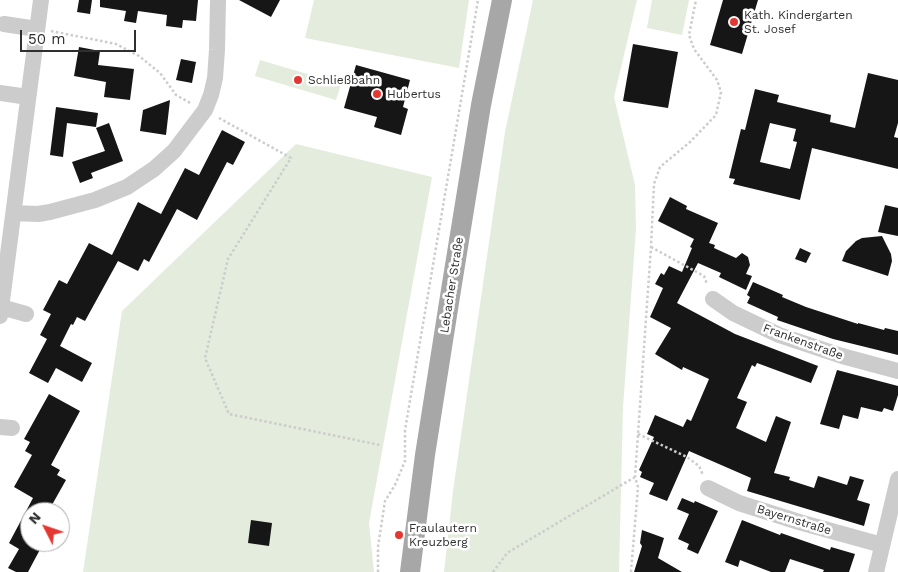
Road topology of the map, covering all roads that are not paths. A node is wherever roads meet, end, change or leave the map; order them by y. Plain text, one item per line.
1 (41, 0) edge
2 (218, 0) edge
3 (502, 0) edge
4 (4, 24) dead end
5 (38, 29) junction
6 (0, 93) edge
7 (28, 97) junction
8 (8, 190) edge
9 (14, 213) junction
10 (713, 299) road end
11 (1, 311) edge
12 (26, 314) dead end
13 (898, 371) edge
14 (898, 479) edge
15 (708, 488) road end
16 (882, 545) junction
17 (410, 572) edge
18 (876, 572) edge

1 - 5 street
2 - 9 street
3 - 17 main road, Lebacher Straße
4 - 5 street
5 - 7 street
6 - 7 street
7 - 8 street
8 - 9 street
9 - 11 street
10 - 13 street, Frankenstraße
11 - 12 street
14 - 16 street
15 - 16 street, Bayernstraße
16 - 18 street

